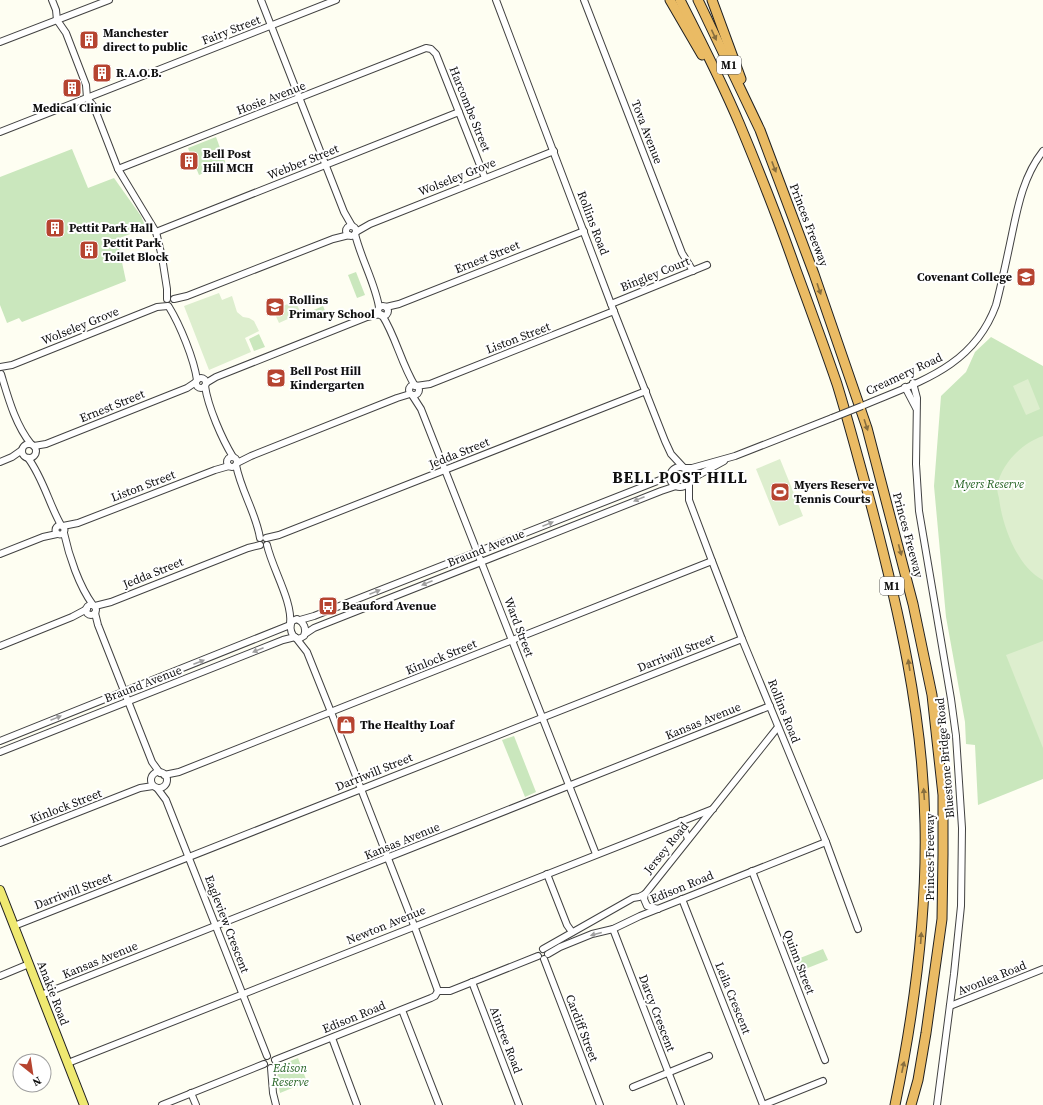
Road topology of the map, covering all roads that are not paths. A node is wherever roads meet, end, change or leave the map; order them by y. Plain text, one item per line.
1 (52, 0) edge
2 (109, 0) edge
3 (261, 0) edge
4 (336, 0) edge
5 (496, 0) edge
6 (584, 0) edge
7 (670, 0) edge
8 (680, 0) edge
9 (698, 0) edge
10 (712, 0) edge
11 (57, 20) junction
12 (271, 26) junction
13 (0, 42) edge
14 (431, 49) joint
15 (724, 90) junction
16 (87, 98) junction
17 (300, 98) junction
18 (459, 112) junction
19 (760, 130) junction
20 (0, 132) edge
21 (554, 151) junction
22 (1043, 151) edge
23 (326, 165) junction
24 (118, 169) junction
25 (485, 178) junction
26 (351, 231) junction
27 (584, 231) junction
28 (156, 232) junction
29 (707, 265) dead end
30 (693, 271) junction
31 (171, 302) junction
32 (612, 304) junction
33 (383, 310) junction
34 (614, 311) junction
35 (0, 371) edge
36 (0, 382) edge
37 (201, 383) junction
38 (913, 384) junction
39 (905, 387) junction
40 (5, 389) junction
41 (414, 390) junction
42 (646, 391) junction
43 (916, 409) junction
44 (30, 449) junction
45 (671, 454) junction
46 (735, 456) junction
47 (26, 457) junction
48 (12, 458) junction
49 (0, 462) edge
50 (232, 462) junction
51 (35, 468) junction
52 (685, 468) junction
53 (445, 470) junction
54 (671, 473) junction
55 (689, 482) junction
56 (677, 487) junction
57 (689, 500) junction
58 (60, 530) junction
59 (263, 542) junction
60 (477, 552) junction
61 (0, 554) edge
62 (712, 561) junction
63 (481, 562) junction
64 (290, 609) junction
65 (91, 610) junction
66 (299, 620) junction
67 (290, 624) junction
68 (305, 635) junction
69 (295, 638) junction
70 (742, 639) junction
71 (512, 641) junction
72 (0, 646) edge
73 (307, 652) junction
74 (124, 692) junction
75 (128, 702) junction
76 (770, 706) junction
77 (331, 712) junction
78 (542, 718) junction
79 (778, 727) junction
80 (20, 732) junction
81 (0, 740) edge
82 (24, 742) junction
83 (0, 752) edge
84 (152, 762) junction
85 (179, 772) junction
86 (162, 774) junction
87 (152, 777) junction
88 (166, 783) junction
89 (569, 786) junction
90 (155, 787) junction
91 (140, 788) junction
92 (361, 789) junction
93 (166, 800) junction
94 (713, 809) junction
95 (681, 821) junction
96 (688, 839) junction
97 (826, 842) junction
98 (0, 843) edge
99 (596, 854) junction
100 (189, 858) junction
101 (388, 858) junction
102 (752, 871) junction
103 (547, 874) junction
104 (0, 890) edge
105 (644, 899) junction
106 (682, 899) junction
107 (658, 909) junction
108 (640, 916) junction
109 (14, 926) junction
110 (216, 926) junction
111 (414, 926) junction
112 (613, 929) junction
113 (858, 929) dead end
114 (572, 932) junction
115 (543, 956) junction
116 (29, 964) junction
117 (1043, 969) edge
118 (0, 976) edge
119 (472, 982) junction
120 (438, 990) junction
121 (242, 994) junction
122 (41, 995) junction
123 (950, 1006) junction
124 (402, 1010) junction
125 (332, 1038) junction
126 (267, 1056) junction
127 (709, 1056) dead end
128 (275, 1060) junction
129 (826, 1060) dead end
130 (68, 1064) junction
131 (264, 1064) junction
132 (271, 1068) junction
133 (669, 1072) junction
134 (823, 1081) dead end
135 (633, 1086) dead end
136 (191, 1093) junction
137 (84, 1105) edge
138 (162, 1105) edge
139 (196, 1105) edge
140 (276, 1105) edge
141 (357, 1105) edge
142 (439, 1105) edge
143 (519, 1105) edge
144 (600, 1105) edge
145 (681, 1105) edge
146 (763, 1105) edge
147 (895, 1105) edge
148 (911, 1105) edge
149 (937, 1105) edge

1 - 11 street
2 - 11 street
3 - 12 street, Ward Street
4 - 12 street, Fairy Street
5 - 21 street, Rollins Road
6 - 30 street, Tova Avenue
7 - 15 highway
8 - 15 highway, Princes Freeway / M1
9 -> 19 highway, Princes Freeway / M1
10 - 19 highway
11 - 13 street
11 - 16 street
12 - 16 street, Fairy Street
12 - 17 street, Ward Street
14 - 17 street, Hosie Avenue
14 - 18 street, Harcombe Street
147 -> 15 highway, Princes Freeway / M1
16 - 20 street, Fairy Street
16 - 24 street
17 - 23 street, Ward Street
17 - 24 street, Hosie Avenue
18 - 23 street, Webber Street
18 - 25 street, Harcombe Street
19 -> 148 highway, Princes Freeway / M1
21 - 25 street, Wolseley Grove
21 - 27 street, Rollins Road
22 - 38 street, Creamery Road
23 - 26 street, Ward Street
23 - 28 street, Webber Street
24 - 28 street
25 - 26 street, Wolseley Grove
26 - 31 street, Wolseley Grove
26 - 33 street, Ward Street
27 - 32 street, Rollins Road
27 - 33 street, Ernest Street
28 - 31 street
29 - 30 street, Bingley Court
30 - 32 street, Bingley Court
31 - 35 street, Wolseley Grove
31 - 37 street
32 - 34 street, Rollins Road
33 - 37 street, Ernest Street
33 - 41 street, Ward Street
34 - 41 street, Liston Street
34 - 42 street, Rollins Road
35 - 40 street
36 - 40 street
37 - 44 street, Ernest Street
37 - 50 street
38 - 39 street, Creamery Road
38 - 43 street, Bluestone Bridge Road
39 - 43 street, Bluestone Bridge Road
39 - 46 street, Creamery Road, bridge
40 - 44 street
41 - 50 street, Liston Street
41 - 53 street, Ward Street
42 - 45 street, Rollins Road
42 - 53 street, Jedda Street
43 - 123 street, Bluestone Bridge Road
44 - 47 street, Ernest Street
44 - 47 street
44 - 48 street, Ernest Street
44 - 51 street
45 - 52 street, Rollins Road
45 - 54 street, Rollins Road
46 - 52 street, Creamery Road
46 - 55 street, Creamery Road
47 - 48 street, Ernest Street
47 - 51 street
48 - 49 street, Ernest Street
50 - 58 street, Liston Street
50 - 59 street
51 - 58 street
52 - 54 street
52 - 55 street
53 - 59 street, Jedda Street
53 - 60 street, Ward Street
54 - 56 street
60 -> 54 street, Braund Avenue
55 - 56 street
55 - 57 street, Rollins Road
56 - 57 street, Rollins Road
56 -> 63 street, Braund Avenue
57 - 62 street, Rollins Road
58 - 61 street, Liston Street
58 - 65 street
59 - 64 street
59 - 65 street, Jedda Street
60 - 63 street, Ward Street
66 -> 60 street, Braund Avenue
62 - 70 street, Rollins Road
62 - 71 street, Kinlock Street
63 -> 68 street, Braund Avenue
63 - 71 street, Ward Street
64 - 66 street
64 - 67 street
65 - 72 street, Jedda Street
65 - 74 street
66 - 67 street
66 - 68 street
67 - 69 street
74 -> 67 street, Braund Avenue
68 - 69 street
68 - 73 street
69 - 73 street
69 -> 75 street, Braund Avenue
70 - 76 street, Rollins Road
70 - 78 street, Darriwill Street
71 - 77 street, Kinlock Street
71 - 78 street, Ward Street
73 - 77 street
74 - 75 street
80 -> 74 street, Braund Avenue
75 - 82 street, Braund Avenue
75 - 84 street
76 - 79 street, Rollins Road
76 - 89 street, Kansas Avenue
77 - 85 street, Kinlock Street
77 - 92 street
78 - 89 street, Ward Street
78 - 92 street, Darriwill Street
79 - 94 street, Jersey Road
79 - 97 street, Rollins Road
80 - 81 street, Braund Avenue
80 - 82 street
82 - 83 street, Braund Avenue
84 - 86 street
84 - 87 street
85 - 86 street, Kinlock Street
85 - 88 street, Kinlock Street
86 - 87 street, Kinlock Street
86 - 88 street
87 - 90 street
87 - 91 street, Kinlock Street
88 - 90 street, Kinlock Street
88 - 93 street, Eagleview Crescent
89 - 99 street, Ward Street
89 - 101 street, Kansas Avenue
90 - 91 street, Kinlock Street
90 - 93 street, Eagleview Crescent
91 - 98 street, Kinlock Street
92 - 100 street, Darriwill Street
92 - 101 street
93 - 100 street, Eagleview Crescent
94 - 95 street, Newton Avenue
94 - 96 street, Jersey Road
95 - 96 street
95 - 99 street, Newton Avenue
96 - 105 street, Jersey Road
97 - 102 street, Edison Road
97 - 113 street, Rollins Road
99 - 103 street, Newton Avenue
100 - 109 street, Darriwill Street
100 - 110 street, Eagleview Crescent
101 - 110 street, Kansas Avenue
101 - 111 street
102 - 106 street, Edison Road
102 - 129 street, Quinn Street
103 - 111 street, Newton Avenue
103 - 114 street
104 - 109 main road, Anakie Road
105 - 107 street
105 - 108 street
105 - 114 street, Jersey Road
106 - 107 street, Edison Road
106 - 146 street, Leila Crescent
107 - 108 street, Edison Road
108 - 112 street, Edison Road
109 - 116 main road, Anakie Road
110 - 121 street, Eagleview Crescent
110 - 122 street, Kansas Avenue
111 - 120 street
111 - 121 street, Newton Avenue
112 -> 115 street, Edison Road
112 - 133 street, Darcy Crescent
114 - 115 street, Jersey Road
115 - 119 street, Edison Road
115 - 144 street, Cardiff Street
116 - 118 street
116 - 122 main road, Anakie Road
117 - 123 street, Avonlea Road
119 - 120 street, Edison Road
119 - 143 street, Aintree Road
120 - 124 street, Edison Road
121 - 126 street, Eagleview Crescent
121 - 130 street, Newton Avenue
122 - 130 main road, Anakie Road
123 - 149 street, Bluestone Bridge Road
124 - 125 street, Edison Road
124 - 142 street
125 - 128 street, Edison Road
125 - 141 street
126 - 128 street
126 - 131 street
127 - 133 street
128 - 132 street
130 - 137 main road, Anakie Road
131 - 132 street
131 - 136 street
132 - 140 street
133 - 135 street
133 - 145 street, Darcy Crescent
134 - 146 street
136 - 138 street
136 - 139 street

